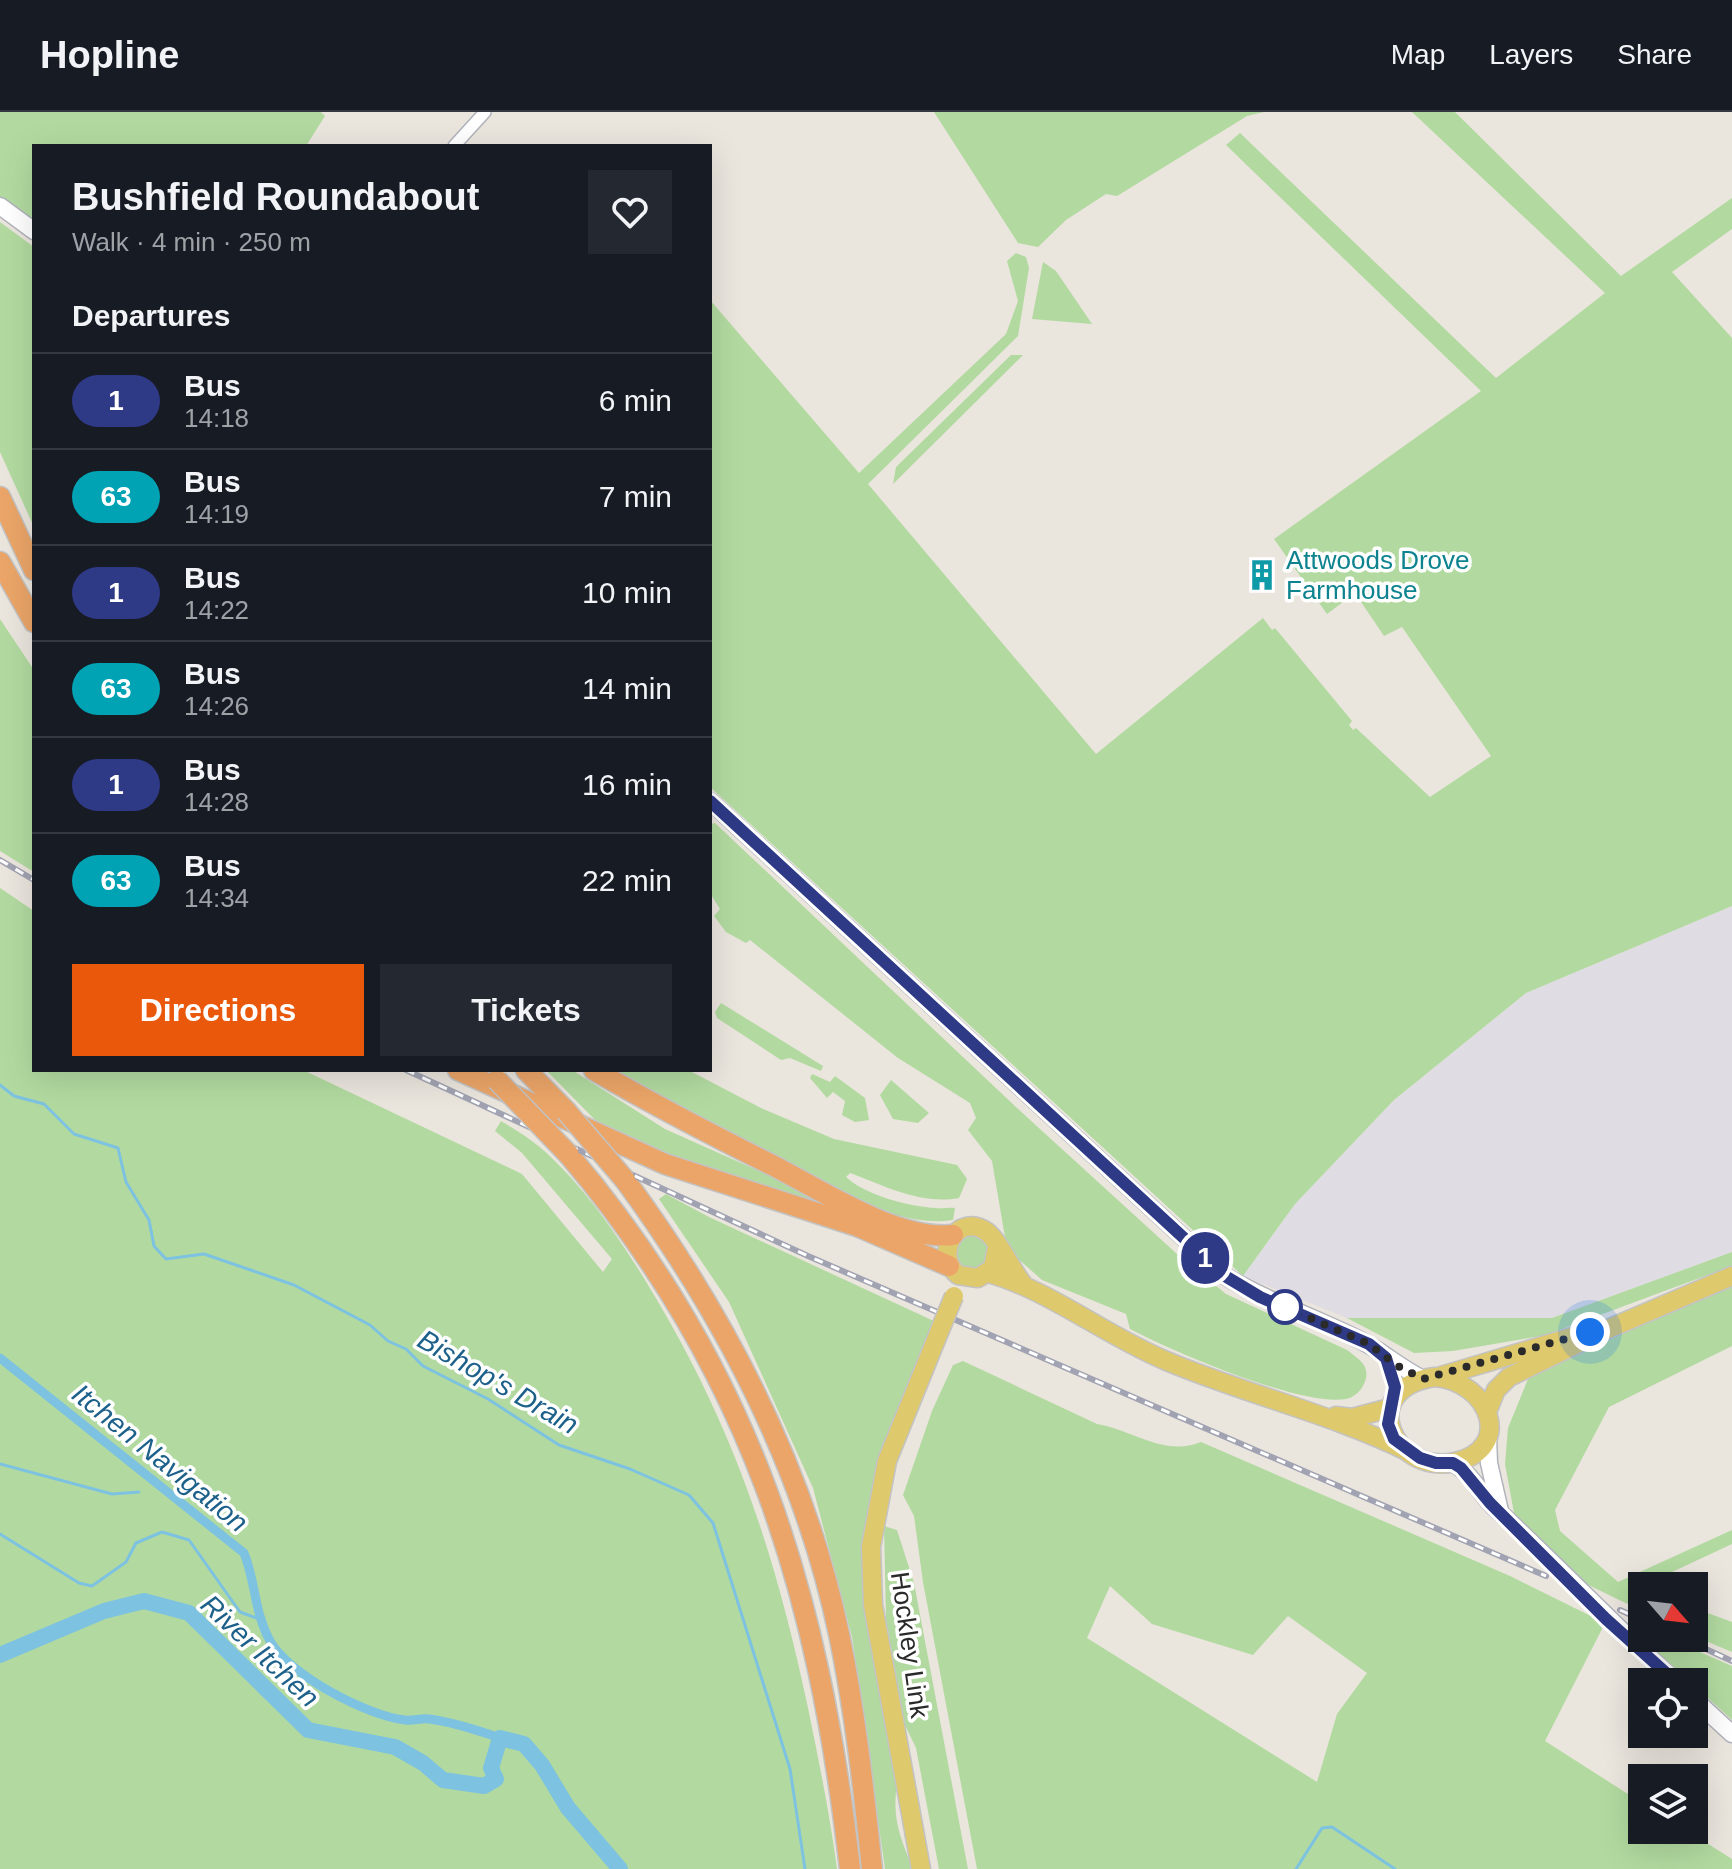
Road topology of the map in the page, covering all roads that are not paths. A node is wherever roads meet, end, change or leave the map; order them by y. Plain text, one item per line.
1 (485, 112) edge
2 (456, 144) edge
3 (0, 206) edge
4 (32, 230) edge
5 (0, 497) edge
6 (0, 562) edge
7 (32, 566) edge
8 (32, 619) edge
9 (712, 803) edge
10 (462, 1072) edge
11 (528, 1072) edge
12 (598, 1072) edge
13 (491, 1075) edge
14 (953, 1235) junction
15 (997, 1247) junction
16 (950, 1268) junction
17 (980, 1276) junction
18 (1732, 1276) edge
19 (1025, 1286) junction
20 (954, 1296) junction
21 (1608, 1329) junction
22 (1388, 1359) junction
23 (1429, 1378) junction
24 (1392, 1402) junction
25 (1487, 1412) junction
26 (1317, 1414) junction
27 (1488, 1437) junction
28 (1409, 1452) junction
29 (1453, 1463) junction
30 (1501, 1513) junction
31 (1660, 1668) edge
32 (1708, 1712) edge
33 (1732, 1734) edge
34 (850, 1869) edge
35 (872, 1869) edge
36 (921, 1869) edge

1 - 2 street
3 - 4 street
5 - 7 highway
6 - 8 highway
9 - 22 street
10 - 16 highway
11 - 35 highway, bridge
12 - 14 highway
13 - 34 highway, bridge
14 - 15 main road
14 - 16 main road
15 - 17 main road
15 - 19 main road
16 - 17 main road
16 - 20 main road, Hockley Link
17 - 19 main road
17 - 20 main road, Hockley Link
18 - 21 main road
19 - 26 main road
20 - 36 main road, Hockley Link, bridge
21 - 23 main road
21 - 25 main road
22 - 23 street
22 - 24 street
23 - 24 main road
23 - 25 main road
24 - 26 main road
24 - 28 main road
25 - 27 main road
26 - 28 main road
27 - 29 main road
27 - 30 street
28 - 29 main road
29 - 30 street
30 - 31 street
32 - 33 street

